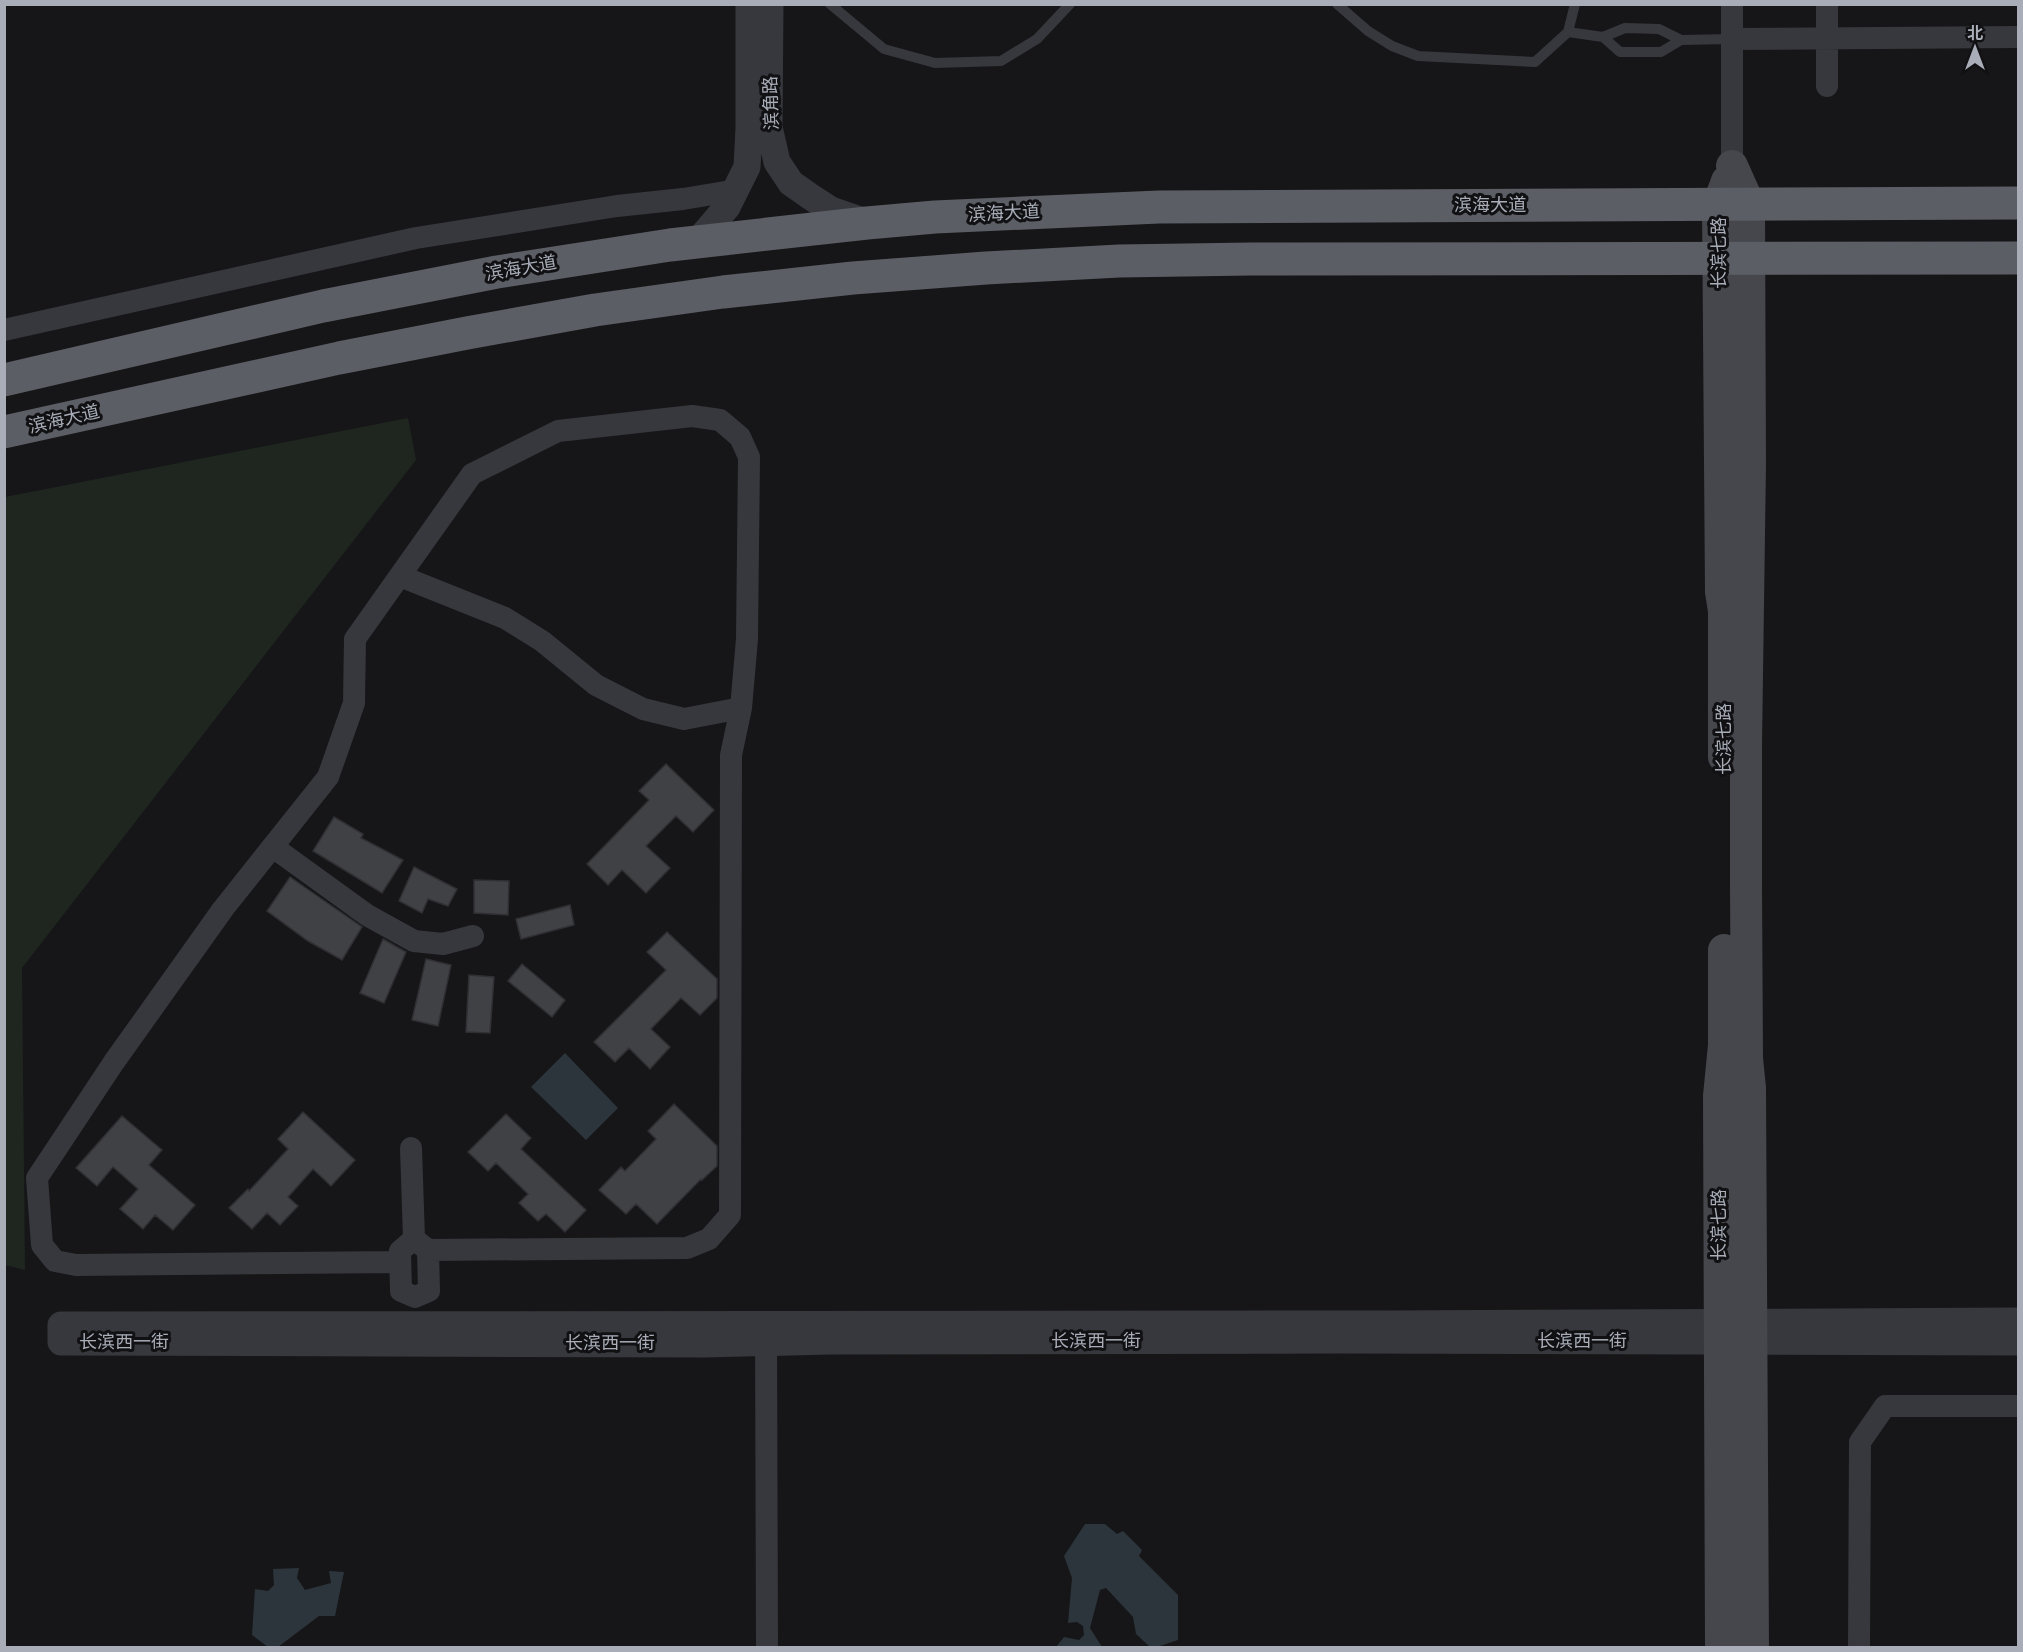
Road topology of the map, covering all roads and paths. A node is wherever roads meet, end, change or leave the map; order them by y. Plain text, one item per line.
1 (749, 4) edge
2 (770, 4) edge
3 (830, 4) edge
4 (1070, 4) edge
5 (1337, 4) edge
6 (1575, 4) edge
7 (1732, 4) edge
8 (1827, 4) edge
9 (1568, 32) junction
10 (1603, 37) junction
11 (2019, 37) edge
12 (1827, 38) junction
13 (1732, 39) junction
14 (1681, 40) junction
15 (1827, 86) dead end
16 (1732, 166) joint
17 (736, 190) junction
18 (2019, 203) edge
19 (1734, 204) junction
20 (867, 223) junction
21 (698, 241) junction
22 (2019, 258) edge
23 (1734, 259) junction
24 (4, 330) edge
25 (4, 380) edge
26 (4, 432) edge
27 (400, 576) junction
28 (741, 708) junction
29 (273, 847) junction
30 (473, 936) dead end
31 (411, 1148) dead end
32 (421, 1245) junction
33 (400, 1262) junction
34 (416, 1297) junction
35 (2019, 1321) edge
36 (416, 1325) junction
37 (1719, 1332) junction
38 (1751, 1332) junction
39 (766, 1334) junction
40 (2019, 1342) edge
41 (2019, 1406) edge
42 (767, 1647) edge
43 (1721, 1647) edge
44 (1753, 1647) edge
45 (1859, 1647) edge

1 - 17 street, 滨角路
2 - 20 street, 滨角路
3 - 4 lane
5 - 9 lane
6 - 9 lane
7 - 13 street
8 - 12 street
9 - 10 lane
10 - 14 lane
10 - 14 lane
11 - 12 street
12 - 13 street
12 - 15 street
13 - 14 lane
13 - 16 street
16 - 19 main road, 长滨七路
17 - 21 street, 滨角路
17 - 24 street
18 - 19 highway, 滨海大道
19 - 20 highway, 滨海大道
19 - 23 main road, 长滨七路
20 - 21 highway, 滨海大道
21 - 25 highway, 滨海大道
22 - 23 highway, 滨海大道
23 - 26 highway, 滨海大道
23 - 37 main road, 长滨七路
23 - 38 main road, 长滨七路
27 - 28 street
27 - 28 street
27 - 29 street
28 - 32 street
29 - 30 street
29 - 33 street
31 - 32 street
32 - 33 street
32 - 34 street
33 - 34 street
34 - 36 street
35 - 38 street, 长滨西一街
36 - 39 street, 长滨西一街
36 - 39 street, 长滨西一街
37 - 38 street, 长滨西一街
37 - 39 street, 长滨西一街
37 - 43 main road, 长滨七路
38 - 40 street, 长滨西一街
38 - 44 main road, 长滨七路
39 - 42 street
41 - 45 street

